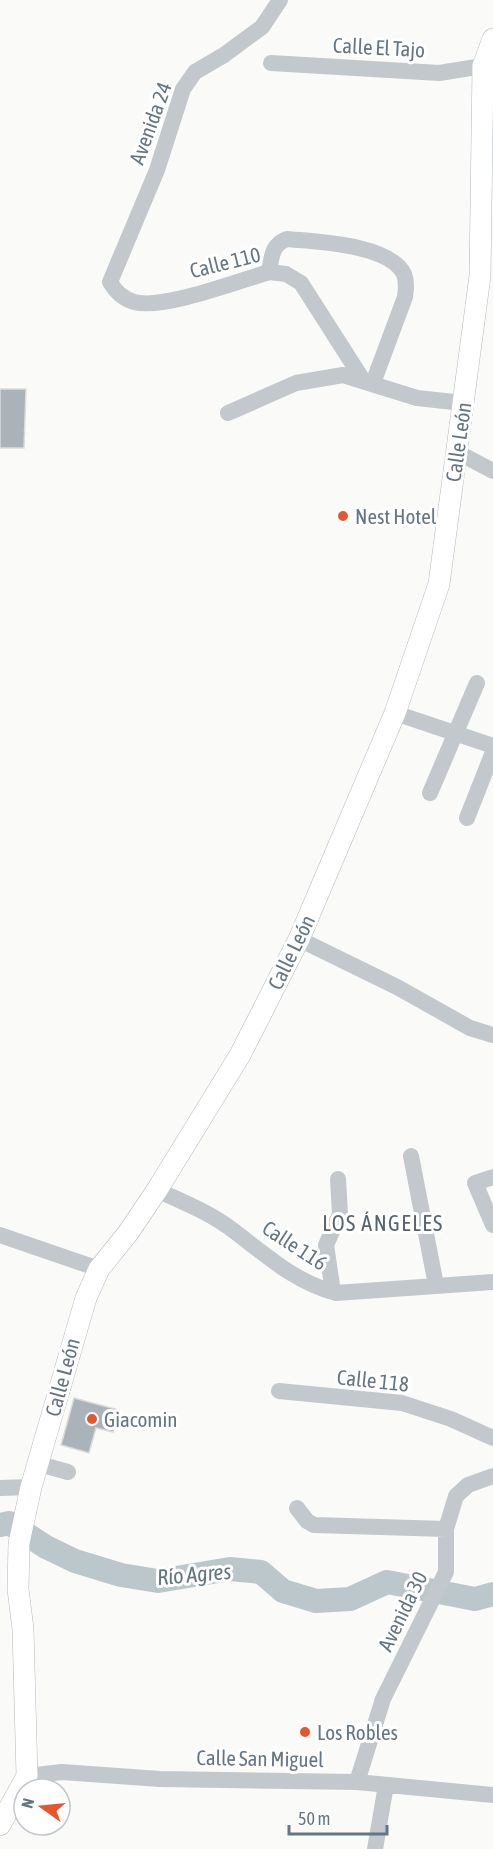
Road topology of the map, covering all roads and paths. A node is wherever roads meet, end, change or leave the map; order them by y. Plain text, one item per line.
1 (280, 0) edge
2 (493, 39) edge
3 (271, 63) dead end
4 (483, 66) junction
5 (269, 272) junction
6 (486, 277) edge
7 (117, 294) joint
8 (368, 382) junction
9 (463, 403) junction
10 (228, 413) dead end
11 (457, 452) junction
12 (493, 471) edge
13 (477, 683) dead end
14 (396, 713) junction
15 (455, 734) junction
16 (493, 746) edge
17 (493, 752) edge
18 (430, 793) dead end
19 (467, 818) dead end
20 (299, 939) junction
21 (493, 1035) edge
22 (411, 1156) dead end
23 (493, 1178) edge
24 (338, 1179) dead end
25 (157, 1190) junction
26 (493, 1225) edge
27 (0, 1235) edge
28 (99, 1269) junction
29 (493, 1282) edge
30 (436, 1285) junction
31 (333, 1292) junction
32 (279, 1391) dead end
33 (493, 1438) edge
34 (39, 1464) junction
35 (68, 1472) dead end
36 (493, 1476) edge
37 (32, 1487) junction
38 (0, 1488) edge
39 (297, 1508) dead end
40 (446, 1529) junction
41 (27, 1776) junction
42 (357, 1782) junction
43 (386, 1785) junction
44 (493, 1795) edge
45 (1, 1820) edge
46 (375, 1849) edge

1 - 7 street, Avenida 24
2 - 4 main road, Calle León
3 - 4 street, Calle El Tajo
4 - 6 main road, Calle León
5 - 7 street, Calle 110
5 - 8 street, Calle 110
5 - 8 street
6 - 9 main road, Calle León
8 - 9 street
8 - 10 street
9 - 11 main road, Calle León
11 - 12 street
11 - 14 main road, Calle León
13 - 15 street
14 - 15 street
14 - 20 main road, Calle León
15 - 16 street
15 - 18 street
17 - 19 street
20 - 21 street
20 - 25 main road, Calle León
22 - 30 street
23 - 26 street
24 - 31 street
25 - 28 main road, Calle León
25 - 31 street, Calle 116
27 - 28 street
28 - 34 main road, Calle León
29 - 30 street, Calle 116
30 - 31 street, Calle 116
32 - 33 street, Calle 118
34 - 35 street
34 - 37 main road, Calle León
36 - 40 street, Avenida 30
37 - 38 street
37 - 41 main road, Calle León
39 - 40 street
40 - 42 street, Avenida 30
41 - 42 street, Calle San Miguel
41 - 45 main road
42 - 43 street, Calle San Miguel
43 - 44 street, Calle San Miguel
43 - 46 street

